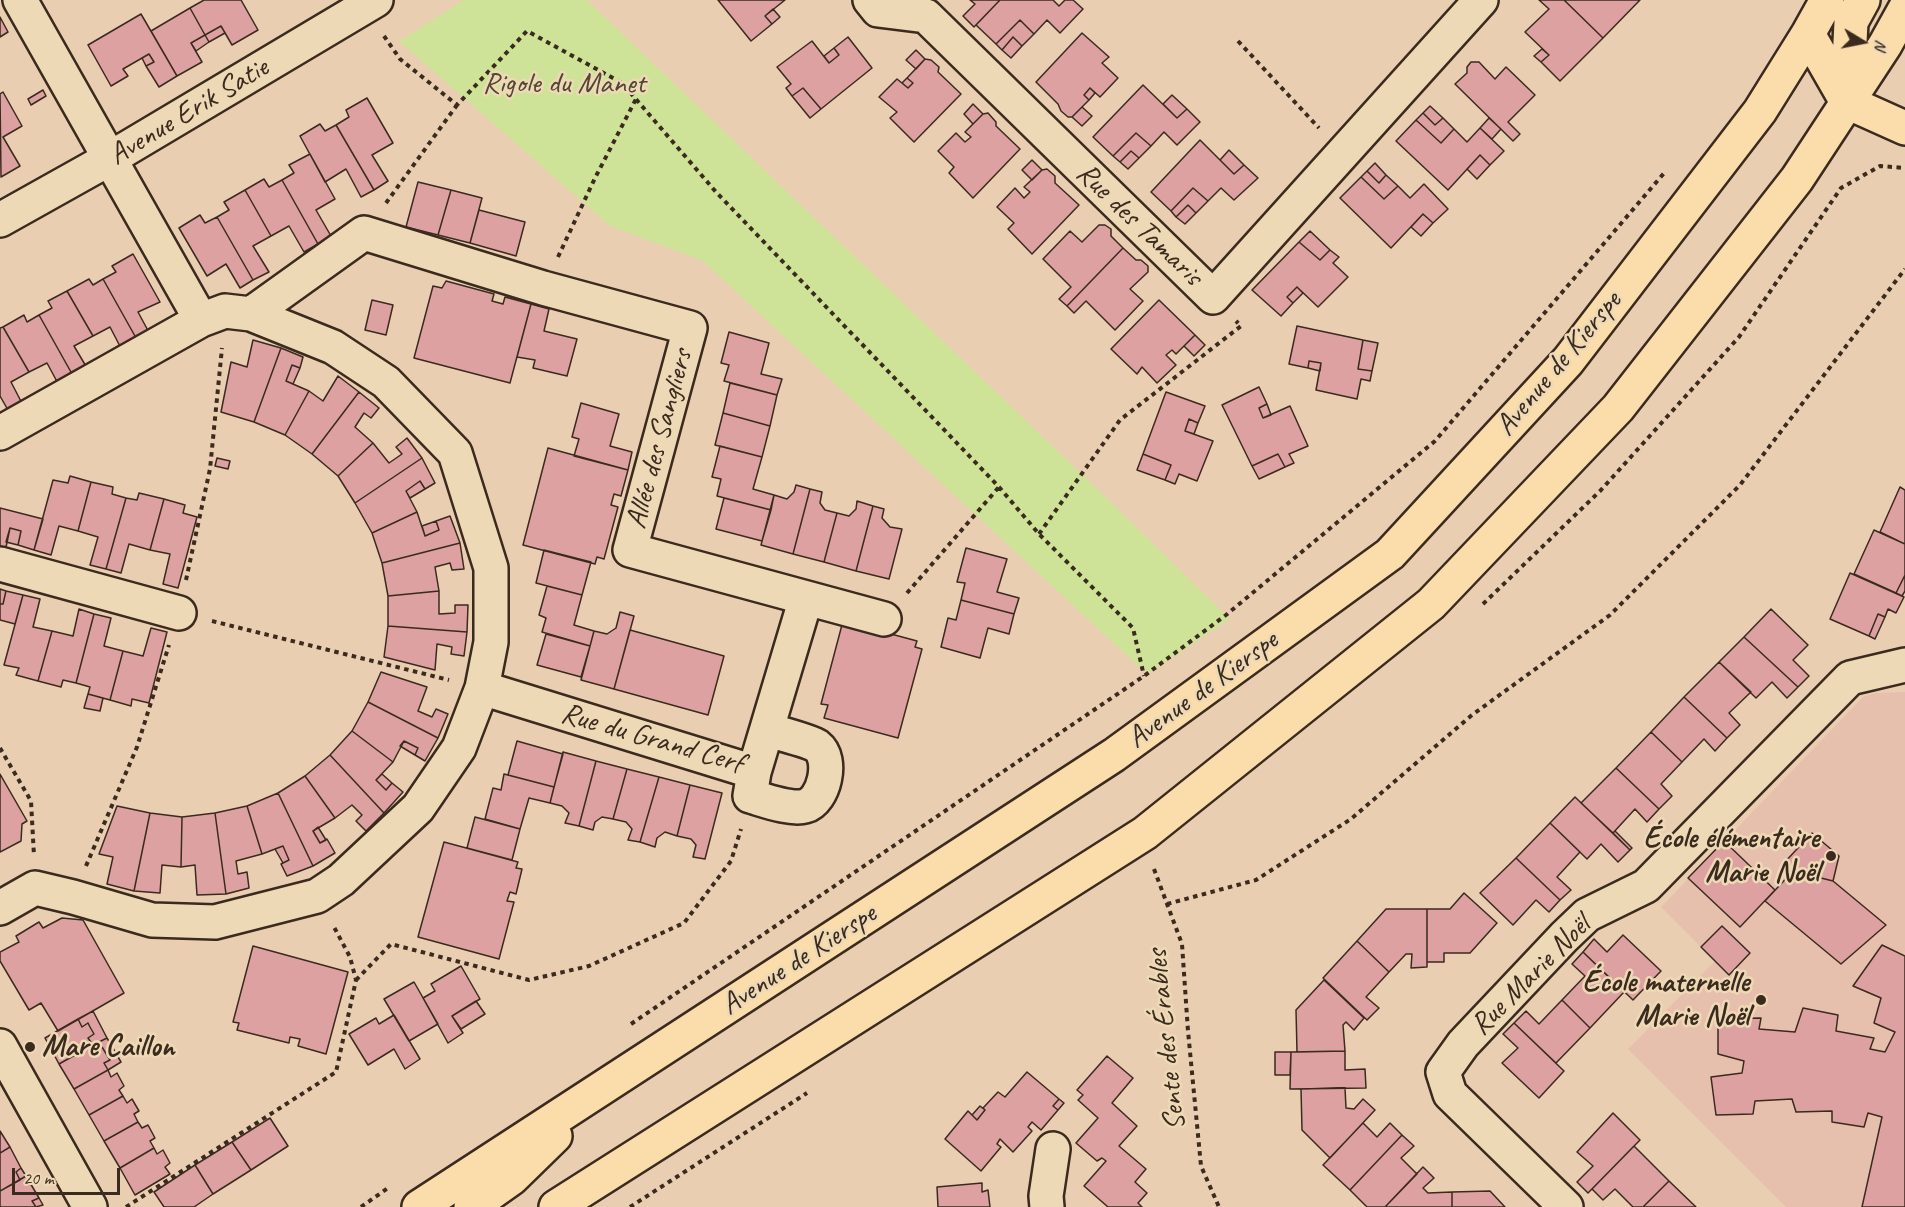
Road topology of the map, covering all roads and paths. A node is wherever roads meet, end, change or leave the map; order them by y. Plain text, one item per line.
1 (20, 0) edge
2 (870, 0) edge
3 (1481, 0) edge
4 (1827, 0) edge
5 (1863, 0) edge
6 (370, 4) edge
7 (1905, 9) edge
8 (1808, 34) junction
9 (1850, 40) junction
10 (1238, 41) dead end
11 (1895, 50) edge
12 (636, 99) junction
13 (1847, 102) junction
14 (457, 105) junction
15 (1905, 128) edge
16 (1342, 152) junction
17 (109, 159) junction
18 (1672, 164) dead end
19 (1905, 168) edge
20 (1833, 201) dead end
21 (0, 220) edge
22 (364, 233) junction
23 (1905, 269) edge
24 (543, 288) junction
25 (1213, 297) junction
26 (251, 314) junction
27 (201, 320) junction
28 (0, 433) edge
29 (999, 487) junction
30 (1039, 534) junction
31 (0, 564) edge
32 (806, 598) junction
33 (179, 613) joint
34 (884, 619) joint
35 (1905, 666) edge
36 (1144, 676) junction
37 (482, 688) junction
38 (768, 730) junction
39 (0, 748) edge
40 (752, 784) junction
41 (1154, 869) dead end
42 (35, 888) junction
43 (317, 896) junction
44 (1167, 904) junction
45 (0, 908) edge
46 (356, 980) junction
47 (628, 1026) dead end
48 (0, 1046) edge
49 (603, 1088) junction
50 (1053, 1149) dead end
51 (390, 1187) dead end
52 (90, 1207) edge
53 (126, 1207) edge
54 (361, 1207) edge
55 (419, 1207) edge
56 (471, 1207) edge
57 (556, 1207) edge
58 (1047, 1207) edge
59 (1219, 1207) edge
60 (1566, 1207) edge

1 - 17 street
2 - 25 street, Rue des Tamaris
3 - 16 street, Rue des Tamaris
4 - 8 main road, Avenue de Kierspe
5 - 9 main road
6 - 14 path
6 - 17 street, Avenue Erik Satie
7 - 11 main road
8 - 9 main road
8 - 13 main road
8 - 49 main road, Avenue de Kierspe
9 - 11 main road
9 - 13 main road
10 - 16 path
11 - 13 main road
12 - 14 path
12 - 24 path
12 - 29 path
13 - 15 main road
13 - 57 main road
14 - 22 path
16 - 25 street, Rue des Tamaris
17 - 21 street, Avenue Erik Satie
17 - 27 street
18 - 36 path
19 - 20 path
22 - 24 street, Allée des Sangliers
22 - 26 street
23 - 44 path
24 - 32 street, Allée des Sangliers
25 - 30 path
26 - 27 street
26 - 37 street
27 - 28 street
29 - 30 path
29 - 34 path
30 - 36 path
31 - 33 street
32 - 34 street, Allée des Sangliers
32 - 38 street, Rue du Grand Cerf
33 - 37 path
35 - 60 street, Rue Marie Noël
36 - 47 path
37 - 40 street, Rue du Grand Cerf
37 - 43 street
38 - 40 street, Rue du Grand Cerf
38 - 40 street
39 - 42 path
40 - 46 path
41 - 44 path, Sente des Érables
42 - 43 street
42 - 45 street
43 - 46 path
44 - 59 path, Sente des Érables
46 - 53 path
48 - 52 street
49 - 55 main road, Avenue de Kierspe
49 - 56 main road
50 - 58 street
51 - 54 path

